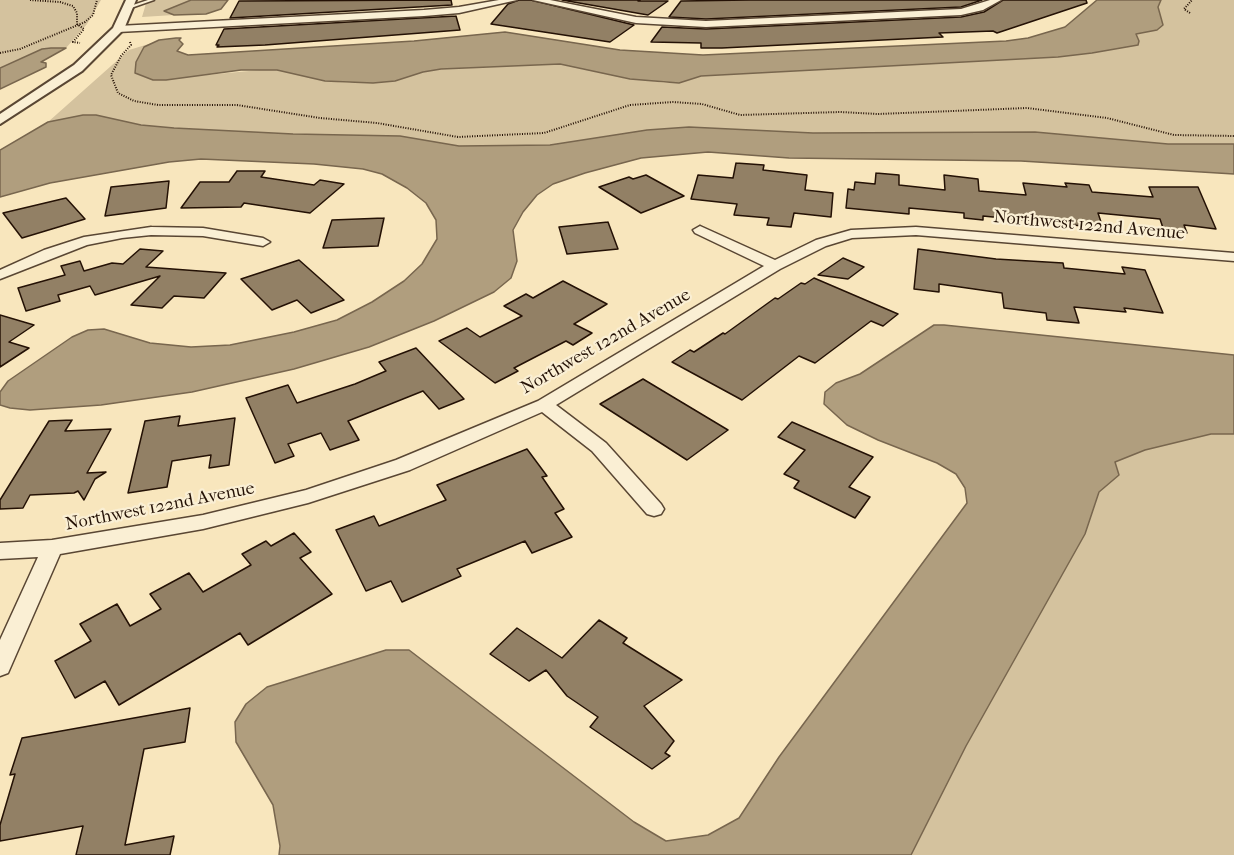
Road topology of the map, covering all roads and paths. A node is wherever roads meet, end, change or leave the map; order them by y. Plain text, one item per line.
1 (30, 0) edge
2 (97, 0) edge
3 (152, 0) edge
4 (513, 0) edge
5 (537, 0) edge
6 (997, 0) edge
7 (1192, 0) edge
8 (130, 3) edge
9 (1190, 13) dead end
10 (78, 26) junction
11 (118, 29) junction
12 (105, 42) junction
13 (0, 53) edge
14 (0, 120) edge
15 (1234, 136) edge
16 (700, 230) dead end
17 (263, 242) dead end
18 (1234, 257) edge
19 (775, 266) junction
20 (0, 275) edge
21 (544, 405) junction
22 (654, 509) dead end
23 (52, 548) junction
24 (0, 551) edge
25 (0, 666) edge

1 - 10 path
2 - 10 path
3 - 8 lane
4 - 11 street
5 - 6 street
7 - 9 path
8 - 11 street
10 - 12 path
10 - 13 path
11 - 12 street
12 - 14 street
12 - 15 path
16 - 19 street
17 - 20 street
18 - 19 street, Northwest 122nd Avenue
19 - 21 street, Northwest 122nd Avenue
21 - 22 street
21 - 23 street, Northwest 122nd Avenue
23 - 24 street, Northwest 122nd Avenue
23 - 25 street

